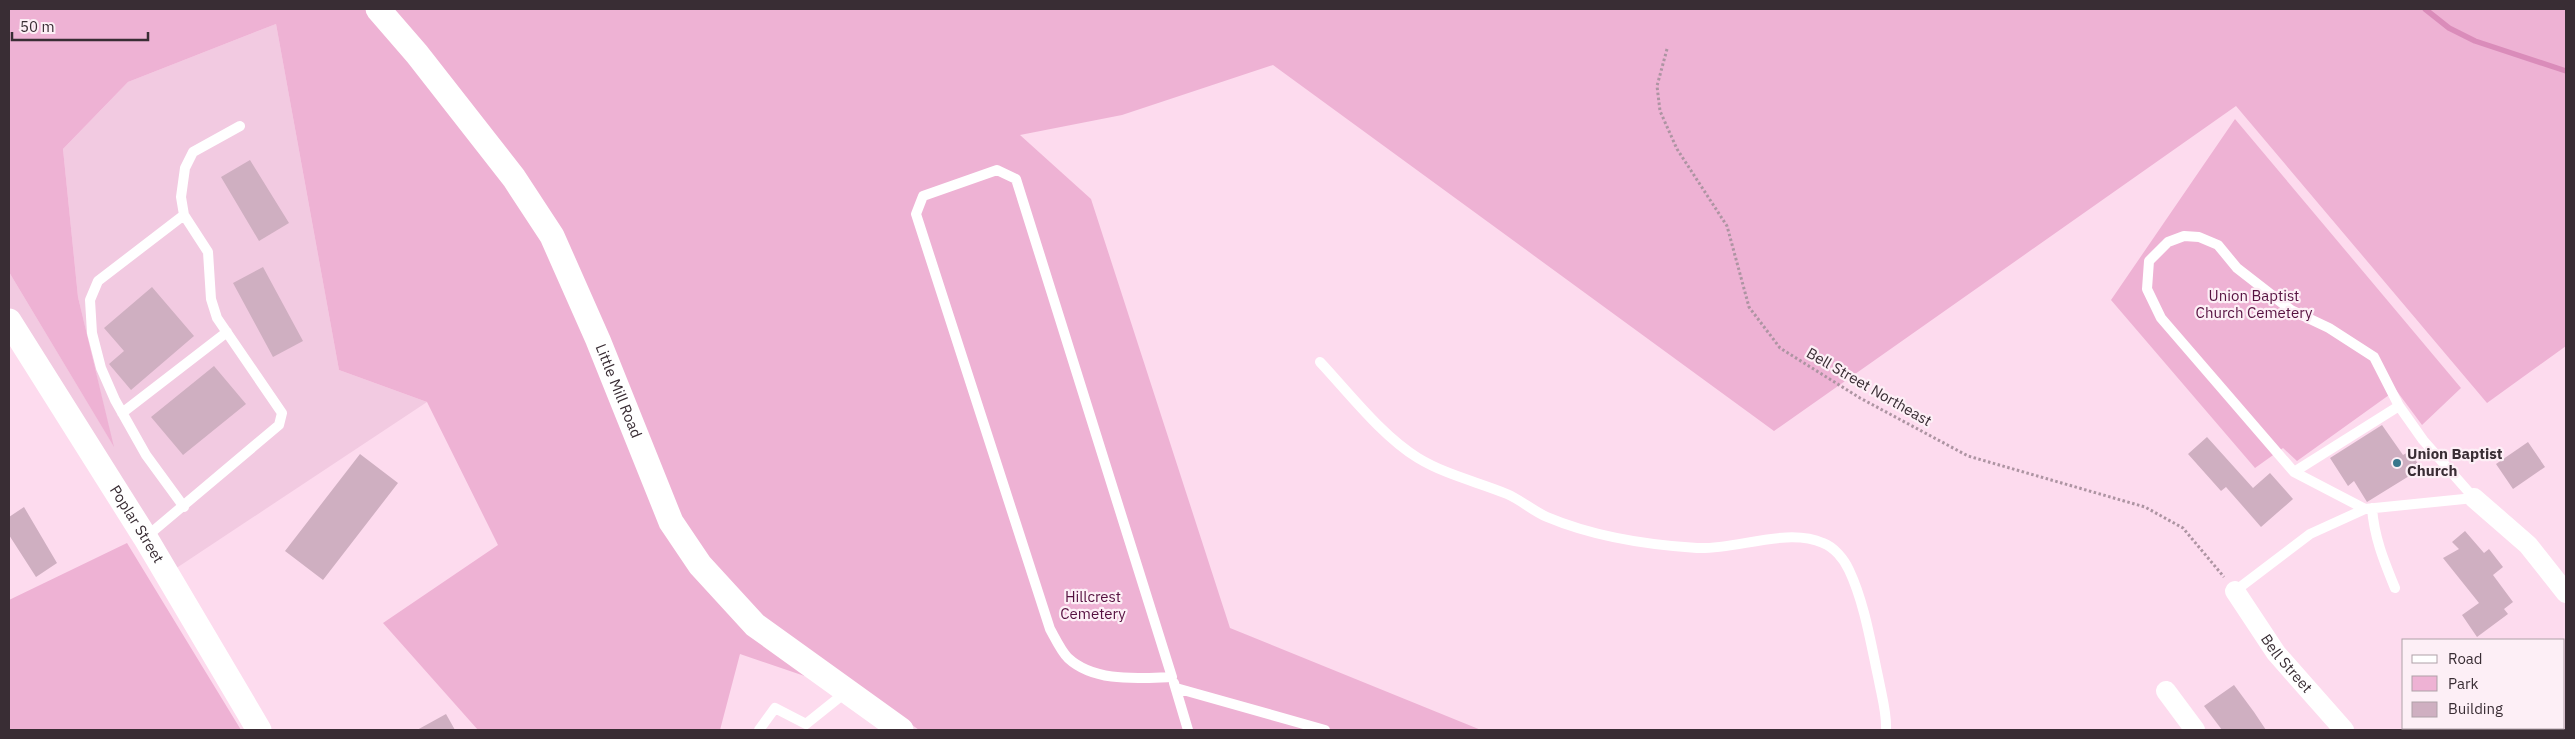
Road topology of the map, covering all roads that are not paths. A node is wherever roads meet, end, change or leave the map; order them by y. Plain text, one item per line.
1 (378, 9) edge
2 (240, 126) dead end
3 (184, 216) junction
4 (9, 321) edge
5 (227, 332) junction
6 (1320, 362) dead end
7 (2399, 406) junction
8 (122, 412) junction
9 (2294, 472) junction
10 (2474, 498) junction
11 (184, 506) junction
12 (2368, 509) junction
13 (145, 538) junction
14 (2396, 588) dead end
15 (2235, 592) joint
16 (2566, 593) edge
17 (1172, 677) junction
18 (1176, 688) junction
19 (2166, 691) dead end
20 (846, 692) junction
21 (259, 730) edge
22 (759, 730) edge
23 (900, 730) edge
24 (1188, 730) edge
25 (1325, 730) edge
26 (1886, 730) edge
27 (2195, 730) edge
28 (2344, 730) edge

1 - 20 street, Little Mill Road
2 - 3 lane
3 - 5 lane
3 - 8 lane
4 - 13 street, Poplar Street
5 - 8 lane
5 - 11 lane
6 - 26 lane
7 - 9 lane
7 - 9 lane
7 - 10 lane
8 - 11 lane
9 - 12 lane
10 - 12 lane
10 - 16 street
11 - 13 lane
12 - 14 lane
12 - 15 lane
13 - 21 street, Poplar Street
15 - 28 street, Bell Street
17 - 17 lane
17 - 18 lane
18 - 24 lane
18 - 25 lane
19 - 27 street
20 - 22 lane
20 - 23 street, Little Mill Road

